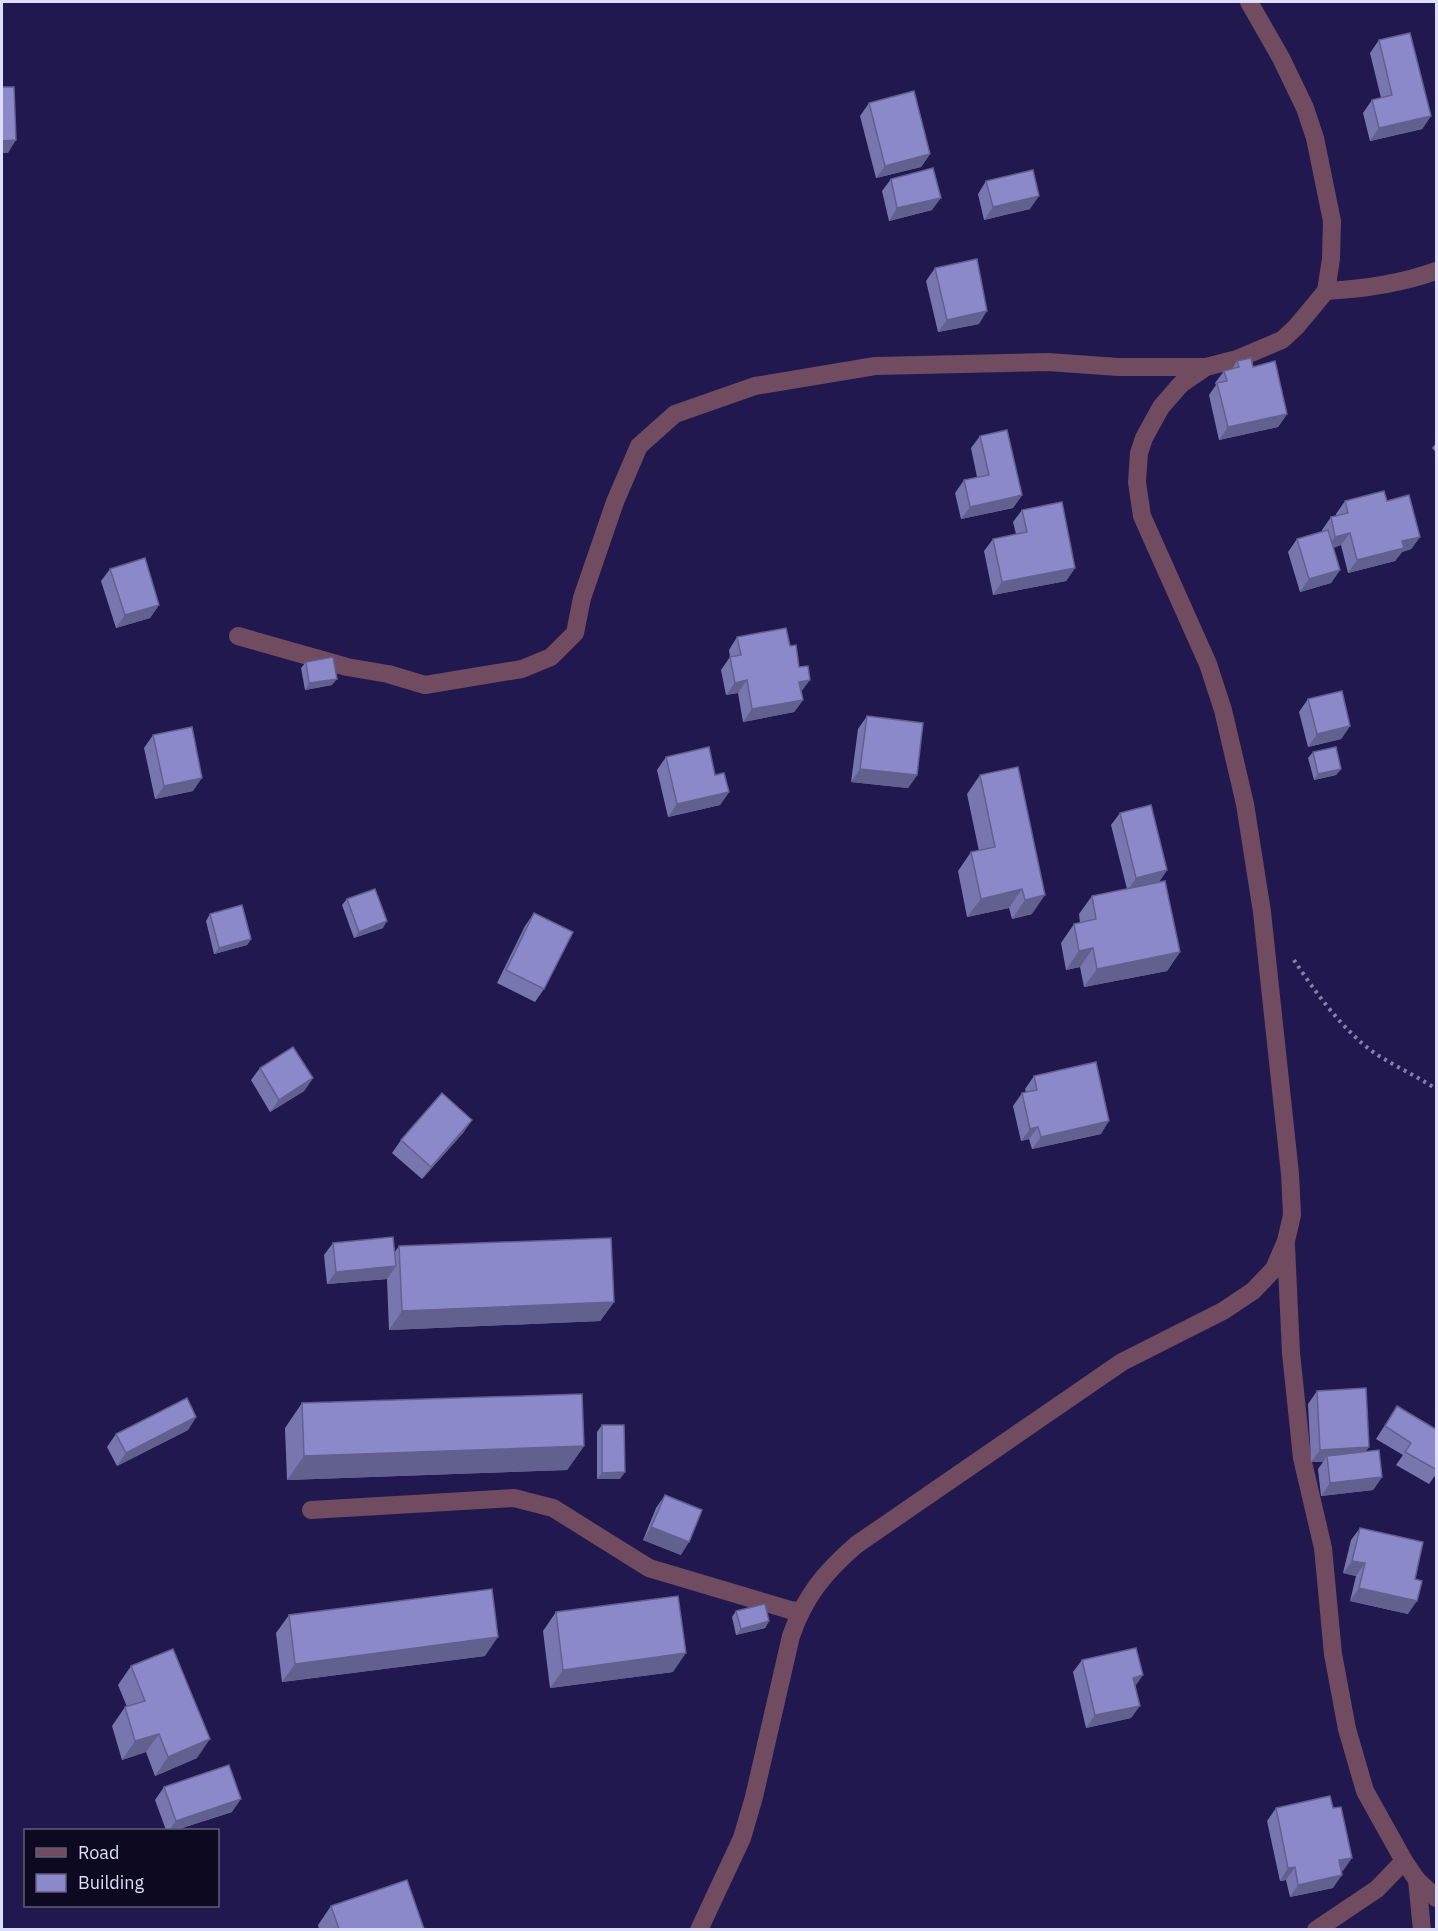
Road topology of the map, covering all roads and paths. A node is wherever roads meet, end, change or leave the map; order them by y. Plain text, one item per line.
1 (1249, 2) edge
2 (1437, 271) edge
3 (1326, 291) junction
4 (1206, 368) junction
5 (238, 636) dead end
6 (1293, 959) dead end
7 (1437, 1089) edge
8 (1286, 1241) junction
9 (311, 1510) dead end
10 (800, 1611) junction
11 (1404, 1861) junction
12 (1418, 1880) junction
13 (1437, 1898) edge
14 (699, 1929) edge
15 (1316, 1929) edge
16 (1422, 1929) edge

1 - 3 street
2 - 3 street
3 - 4 street
4 - 5 street
4 - 8 street
6 - 7 path
8 - 10 street
8 - 11 street
9 - 10 street
10 - 14 street
11 - 12 street
11 - 15 street
12 - 13 street
12 - 16 street

